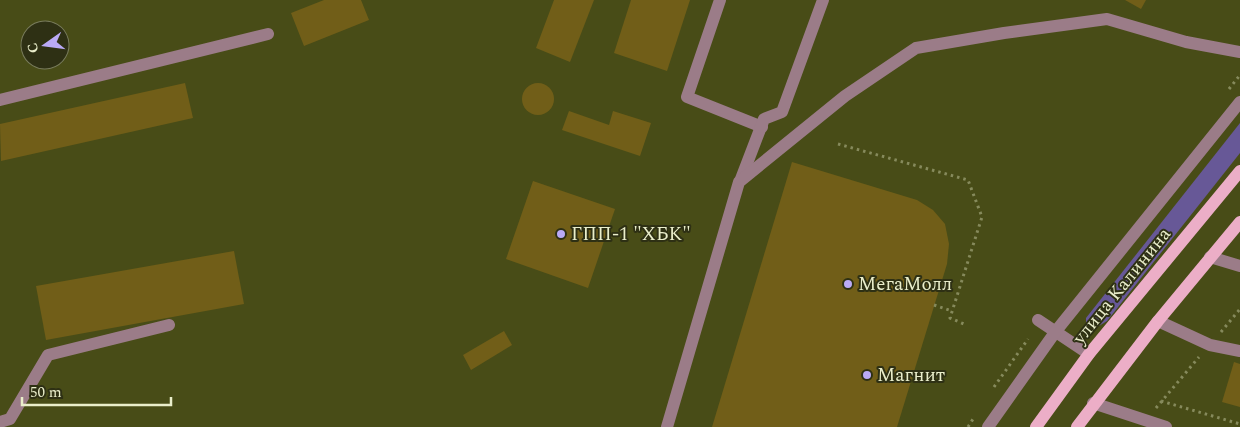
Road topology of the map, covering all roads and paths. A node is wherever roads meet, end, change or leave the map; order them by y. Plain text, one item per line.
1 (720, 0) edge
2 (823, 0) edge
3 (268, 34) dead end
4 (1240, 52) edge
5 (0, 100) edge
6 (1240, 102) edge
7 (762, 127) junction
8 (838, 144) dead end
9 (1240, 171) edge
10 (740, 182) junction
11 (1240, 222) edge
12 (1210, 257) junction
13 (1240, 266) edge
14 (934, 305) dead end
15 (1240, 309) edge
16 (952, 311) junction
17 (1038, 320) dead end
18 (1158, 321) junction
19 (964, 324) dead end
20 (169, 325) dead end
21 (1056, 332) junction
22 (1219, 334) dead end
23 (1240, 351) edge
24 (1089, 354) junction
25 (1201, 355) dead end
26 (1161, 401) junction
27 (1093, 403) junction
28 (1152, 414) dead end
29 (0, 422) edge
30 (1240, 424) edge
31 (667, 427) edge
32 (988, 427) edge
33 (1036, 427) edge
34 (1076, 427) edge
35 (1163, 427) edge

1 - 7 street
2 - 7 street
3 - 5 street
4 - 10 street
6 - 21 street
7 - 10 street
8 - 16 path
9 - 24 main road, улица Калинина
10 - 31 street
11 - 12 main road
12 - 13 street
12 - 18 main road
14 - 16 path
15 - 22 path
16 - 19 path
17 - 21 street
18 - 23 street
18 - 27 main road
20 - 29 street
21 - 24 street
21 - 32 street
24 - 33 main road, улица Калинина
25 - 26 path
26 - 28 path
26 - 30 path
27 - 34 main road
27 - 35 street

